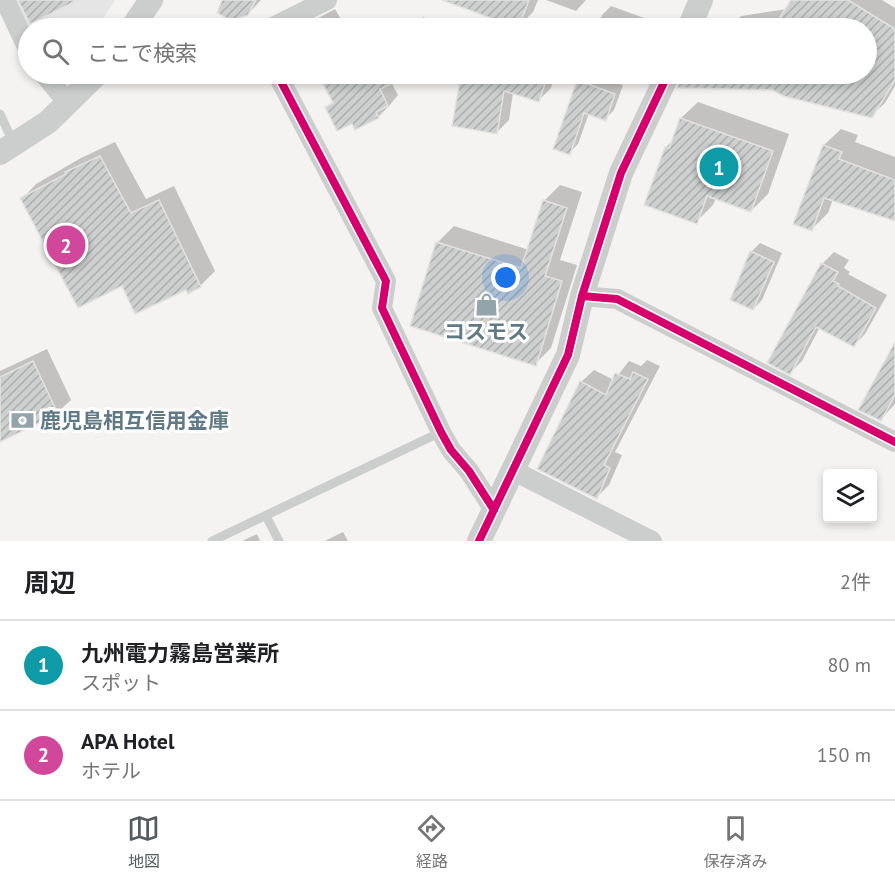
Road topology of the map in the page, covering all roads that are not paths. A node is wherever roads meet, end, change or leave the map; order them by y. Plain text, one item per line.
1 (5, 0) edge
2 (151, 0) edge
3 (327, 0) edge
4 (701, 0) edge
5 (139, 18) edge
6 (291, 18) edge
7 (693, 18) edge
8 (18, 28) edge
9 (52, 84) edge
10 (88, 84) edge
11 (282, 84) edge
12 (663, 84) edge
13 (69, 104) junction
14 (0, 114) edge
15 (7, 149) edge
16 (582, 296) junction
17 (441, 432) junction
18 (895, 442) edge
19 (514, 471) junction
20 (494, 510) junction
21 (266, 516) junction
22 (212, 541) edge
23 (279, 541) edge
24 (479, 541) edge
25 (652, 541) edge

1 - 8 street
2 - 5 street
3 - 6 street
4 - 7 street
9 - 13 street
10 - 13 street
11 - 17 street
12 - 16 street
13 - 15 street
14 - 15 lane
16 - 18 street
16 - 19 street
17 - 20 street
17 - 21 lane
19 - 20 street
19 - 25 street
20 - 24 street
21 - 22 lane
21 - 23 lane

